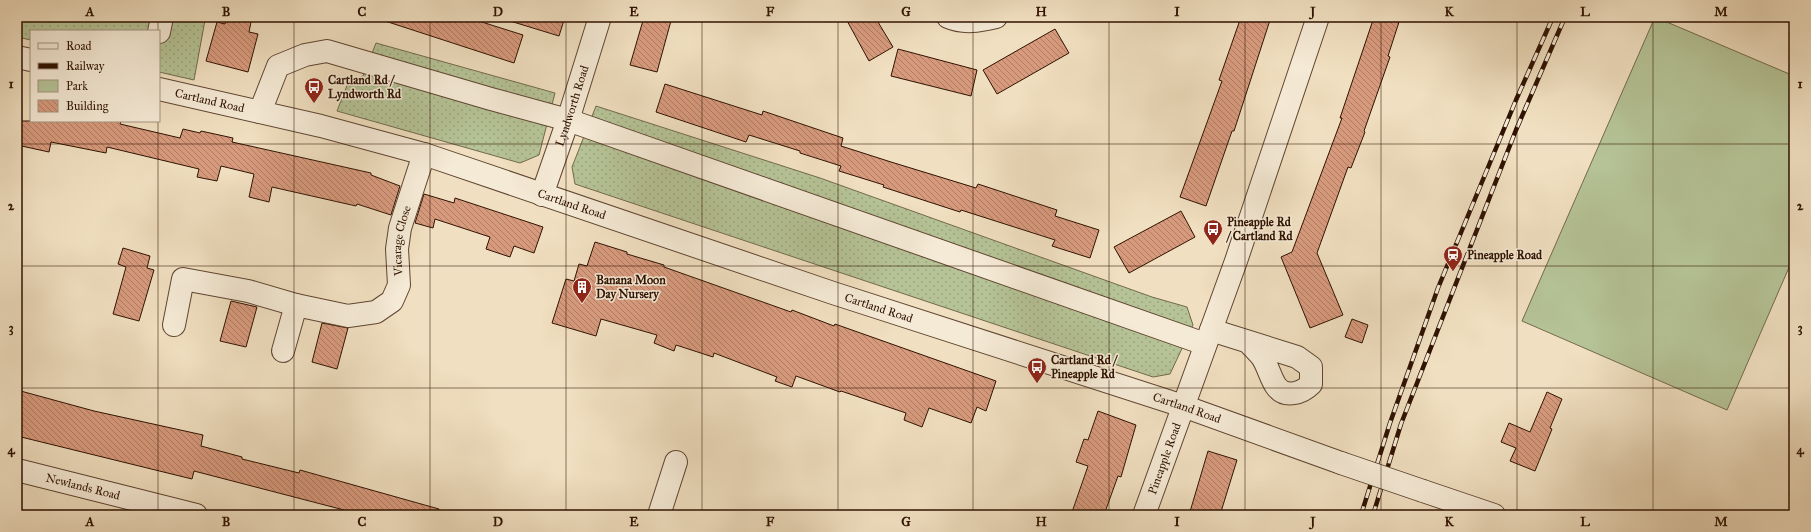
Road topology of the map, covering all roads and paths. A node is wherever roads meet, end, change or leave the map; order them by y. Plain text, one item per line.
1 (162, 17) edge
2 (600, 17) edge
3 (948, 17) edge
4 (996, 17) edge
5 (1318, 17) edge
6 (159, 30) edge
7 (17, 57) edge
8 (30, 60) edge
9 (160, 89) edge
10 (260, 112) junction
11 (568, 120) junction
12 (424, 154) junction
13 (542, 195) junction
14 (296, 305) junction
15 (174, 325) dead end
16 (1208, 337) junction
17 (1250, 343) dead end
18 (283, 351) dead end
19 (1183, 406) junction
20 (676, 462) dead end
21 (17, 470) edge
22 (196, 515) edge
23 (658, 515) edge
24 (1144, 515) edge
25 (1494, 515) edge

1 - 6 street
2 - 11 street, Lyndworth Road
3 - 4 street
5 - 16 street, Pineapple Road
7 - 8 street
9 - 10 street, Cartland Road
10 - 11 street, Cartland Road
10 - 12 street, Cartland Road
11 - 13 street, Lyndworth Road
11 - 16 street, Cartland Road
12 - 13 street, Cartland Road
12 - 14 street, Vicarage Close
13 - 19 street, Cartland Road
14 - 15 street, Vicarage Close
14 - 18 street
16 - 17 street, Cartland Road
16 - 19 street, Pineapple Road
19 - 24 street, Pineapple Road
19 - 25 street, Cartland Road, bridge
20 - 23 street
21 - 22 street, Newlands Road

